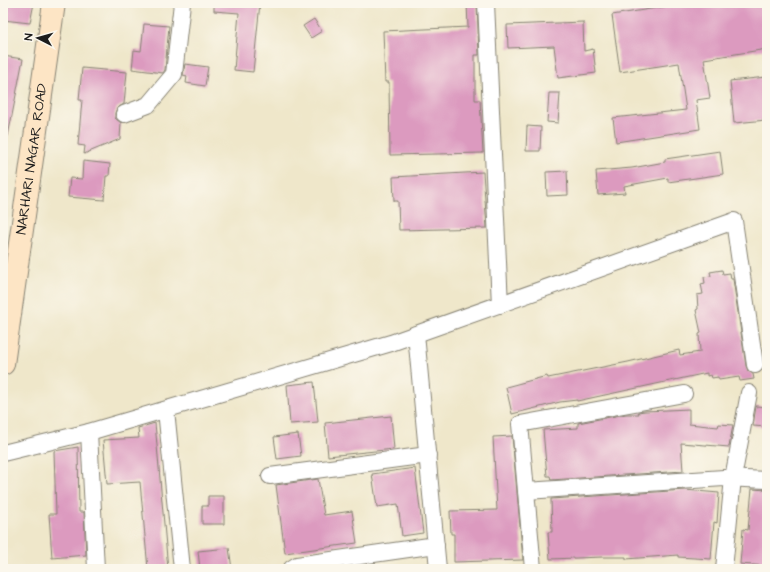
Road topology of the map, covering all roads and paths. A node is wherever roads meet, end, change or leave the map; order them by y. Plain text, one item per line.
1 (54, 3) edge
2 (182, 3) edge
3 (486, 3) edge
4 (124, 114) dead end
5 (500, 305) junction
6 (7, 307) edge
7 (416, 334) junction
8 (3, 364) edge
9 (755, 366) dead end
10 (749, 393) dead end
11 (684, 394) dead end
12 (166, 410) junction
13 (89, 432) junction
14 (3, 452) edge
15 (428, 455) junction
16 (270, 476) dead end
17 (733, 478) junction
18 (767, 480) edge
19 (526, 491) junction
20 (436, 545) junction
21 (96, 569) edge
22 (182, 569) edge
23 (291, 569) edge
24 (438, 569) edge
25 (533, 569) edge
26 (724, 569) edge

1 - 6 street, NARHARI NAGAR ROAD
2 - 4 street
3 - 5 street
5 - 7 street
5 - 9 street
6 - 8 street, NARHARI NAGAR ROAD
7 - 12 street
7 - 15 street
10 - 17 street
11 - 19 street
12 - 13 street
12 - 22 street
13 - 14 street
13 - 21 street
15 - 16 street
15 - 20 street
17 - 18 street
17 - 19 street
17 - 26 street
19 - 25 street
20 - 23 street
20 - 24 street

